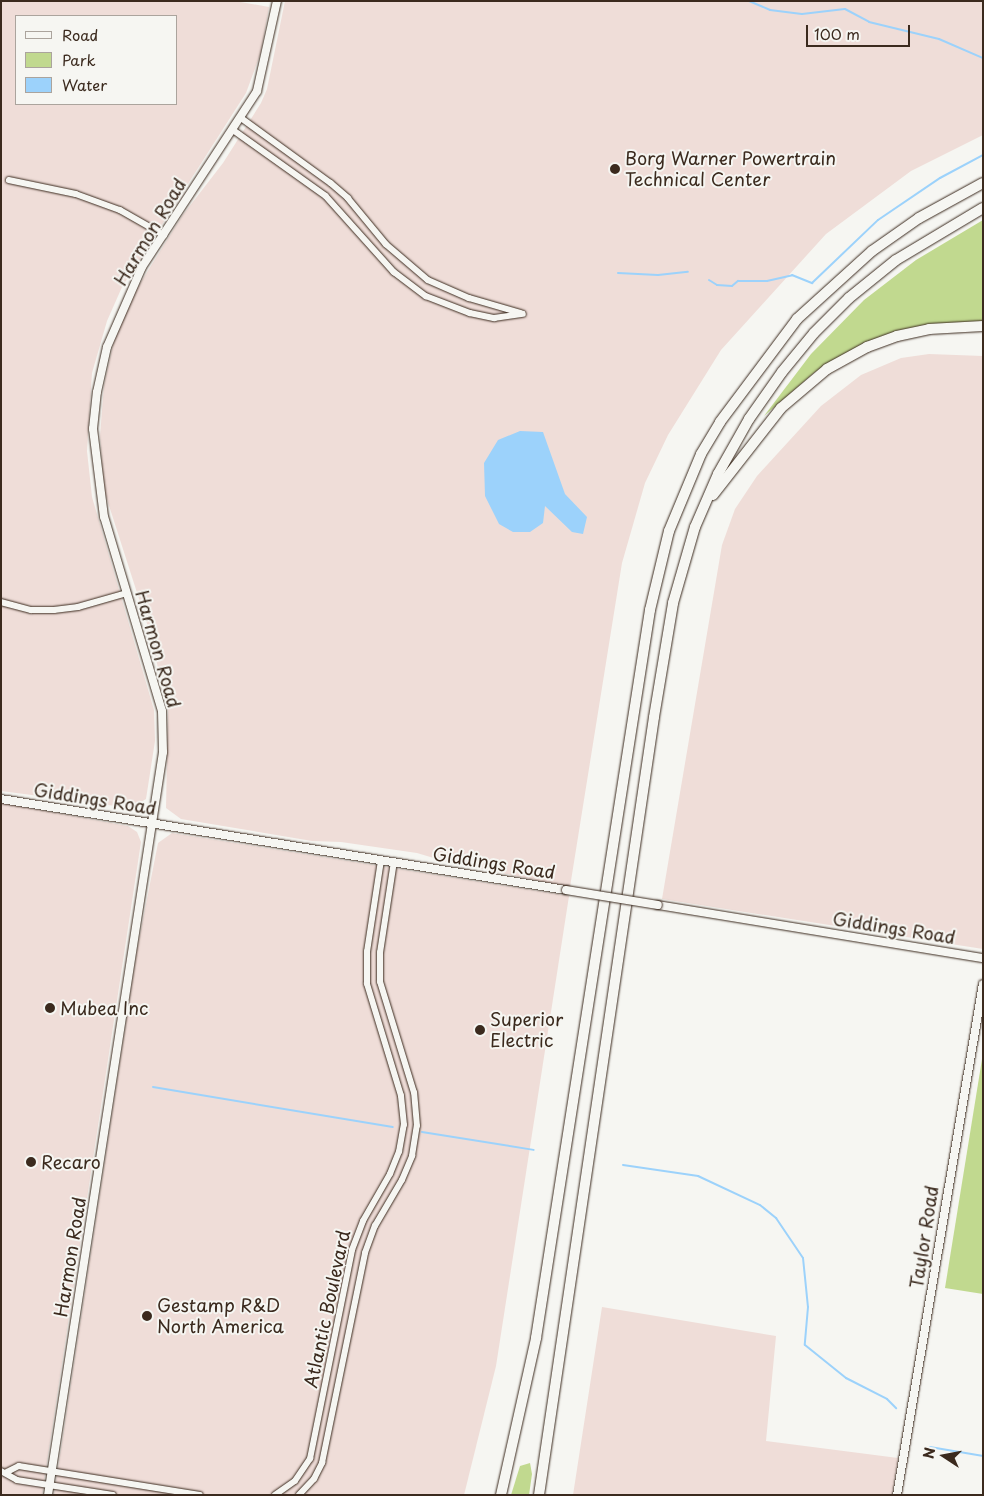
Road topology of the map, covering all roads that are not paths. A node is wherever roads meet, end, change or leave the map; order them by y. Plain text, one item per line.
1 (277, 1) edge
2 (240, 117) junction
3 (232, 129) junction
4 (9, 180) dead end
5 (983, 183) edge
6 (983, 208) edge
7 (164, 235) junction
8 (983, 326) edge
9 (704, 508) junction
10 (127, 593) junction
11 (1, 602) edge
12 (1, 800) edge
13 (152, 823) junction
14 (381, 860) junction
15 (394, 862) junction
16 (983, 958) edge
17 (983, 984) edge
18 (4, 1472) edge
19 (52, 1473) junction
20 (50, 1486) junction
21 (48, 1495) edge
22 (112, 1495) edge
23 (200, 1495) edge
24 (276, 1495) edge
25 (299, 1495) edge
26 (501, 1495) edge
27 (539, 1495) edge
28 (897, 1495) edge

1 - 2 street, Harmon Road
2 - 3 street, Harmon Road
2 - 3 street
3 - 7 street, Harmon Road
4 - 7 street
5 - 26 highway
6 - 9 highway
7 - 10 street, Harmon Road
8 - 9 highway
9 - 27 highway
10 - 11 street
10 - 13 street, Harmon Road
12 - 13 street, Giddings Road
13 - 14 street, Giddings Road
13 - 19 street, Harmon Road
14 - 15 street, Giddings Road
14 - 24 street, Atlantic Boulevard
15 - 16 street, Giddings Road, bridge
15 - 25 street, Atlantic Boulevard
17 - 28 street, Taylor Road
18 - 19 street
18 - 20 street
19 - 20 street, Harmon Road
19 - 23 street
20 - 21 street, Harmon Road
20 - 22 street

